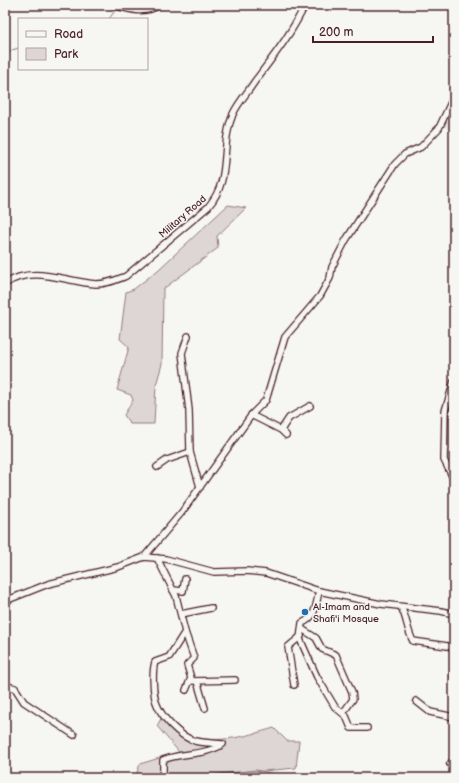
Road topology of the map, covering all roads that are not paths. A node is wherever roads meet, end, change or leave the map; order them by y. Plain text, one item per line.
1 (112, 5) edge
2 (159, 5) edge
3 (305, 5) edge
4 (454, 96) edge
5 (5, 284) edge
6 (188, 336) dead end
7 (454, 381) edge
8 (310, 406) dead end
9 (251, 416) junction
10 (190, 452) junction
11 (157, 467) dead end
12 (454, 480) edge
13 (200, 487) junction
14 (144, 557) junction
15 (157, 558) junction
16 (185, 579) dead end
17 (173, 590) junction
18 (319, 591) junction
19 (5, 601) edge
20 (401, 606) junction
21 (211, 608) dead end
22 (181, 614) junction
23 (454, 614) edge
24 (185, 632) junction
25 (301, 632) junction
26 (454, 648) edge
27 (454, 666) edge
28 (454, 677) edge
29 (235, 680) dead end
30 (194, 681) junction
31 (5, 685) edge
32 (294, 685) dead end
33 (186, 690) dead end
34 (416, 701) dead end
35 (205, 708) dead end
36 (343, 713) junction
37 (454, 717) edge
38 (366, 728) dead end
39 (74, 735) dead end
40 (160, 778) edge

1 - 2 street
3 - 5 street, Military Road
4 - 9 street
6 - 10 street
7 - 12 street
8 - 9 street
9 - 13 street
10 - 11 street
10 - 13 street
13 - 14 street
14 - 15 street
14 - 19 street
15 - 17 street
15 - 18 street
16 - 17 street
17 - 22 street
18 - 20 street
18 - 25 street
20 - 23 street
20 - 26 street
21 - 22 street
22 - 24 street
24 - 30 street
24 - 40 street
25 - 32 street
25 - 36 street
25 - 36 street
27 - 28 street
29 - 30 street
30 - 33 street
30 - 35 street
31 - 39 street
34 - 37 street
36 - 38 street

